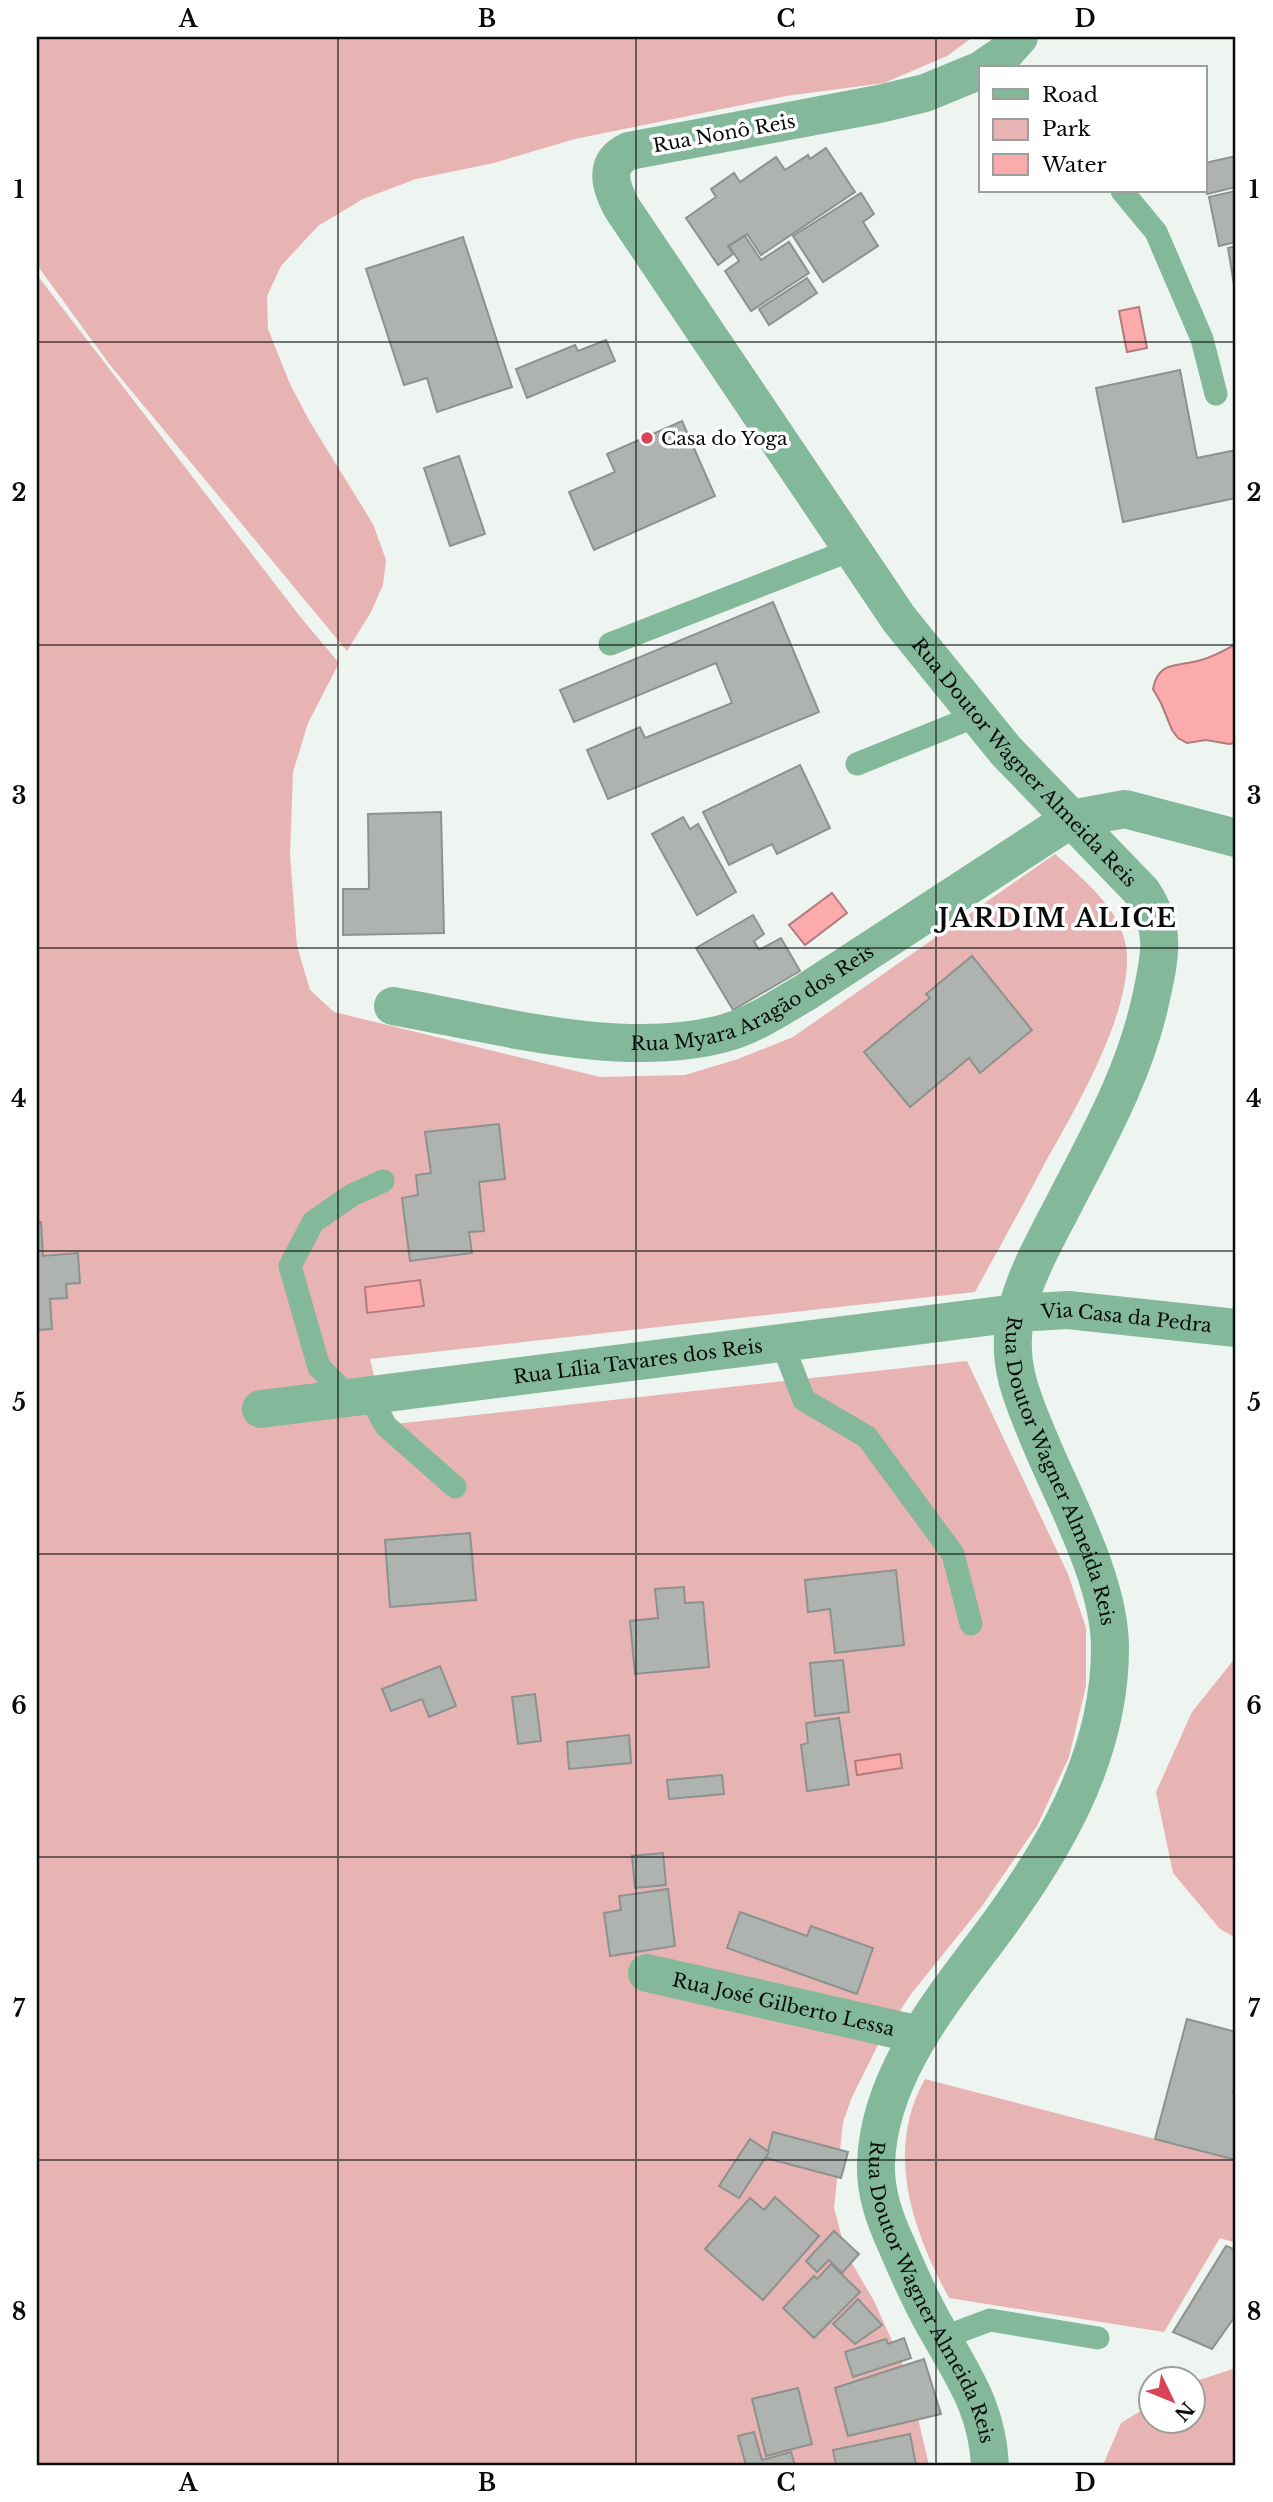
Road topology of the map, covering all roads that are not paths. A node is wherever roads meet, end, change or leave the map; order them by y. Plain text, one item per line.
1 (1004, 58) edge
2 (986, 66) edge
3 (979, 69) edge
4 (1123, 192) edge
5 (679, 291) joint
6 (1216, 394) dead end
7 (851, 550) junction
8 (610, 645) dead end
9 (976, 716) junction
10 (857, 764) dead end
11 (1071, 818) junction
12 (1236, 838) edge
13 (393, 1006) dead end
14 (383, 1181) dead end
15 (1016, 1313) junction
16 (1236, 1328) edge
17 (782, 1343) junction
18 (359, 1396) junction
19 (261, 1409) dead end
20 (455, 1487) dead end
21 (971, 1624) dead end
22 (647, 1973) dead end
23 (920, 2035) junction
24 (942, 2338) junction
25 (1098, 2338) dead end
26 (990, 2465) edge

1 - 2 street, Rua Nonô Reis
3 - 5 street, Rua Nonô Reis
4 - 6 lane
5 - 7 street, Rua Doutor Wagner Almeida Reis
7 - 8 lane
7 - 9 street, Rua Doutor Wagner Almeida Reis
9 - 10 lane
9 - 11 street, Rua Doutor Wagner Almeida Reis
11 - 12 street
11 - 13 street, Rua Myara Aragão dos Reis
11 - 15 street, Rua Doutor Wagner Almeida Reis
14 - 18 lane
15 - 16 street, Via Casa da Pedra
15 - 17 street, Rua Lília Tavares dos Reis
15 - 23 street, Rua Doutor Wagner Almeida Reis
17 - 18 street, Rua Lília Tavares dos Reis
17 - 21 lane
18 - 19 street, Rua Lília Tavares dos Reis
18 - 20 lane
22 - 23 street, Rua José Gilberto Lessa
23 - 24 street, Rua Doutor Wagner Almeida Reis
24 - 25 lane
24 - 26 street, Rua Doutor Wagner Almeida Reis

